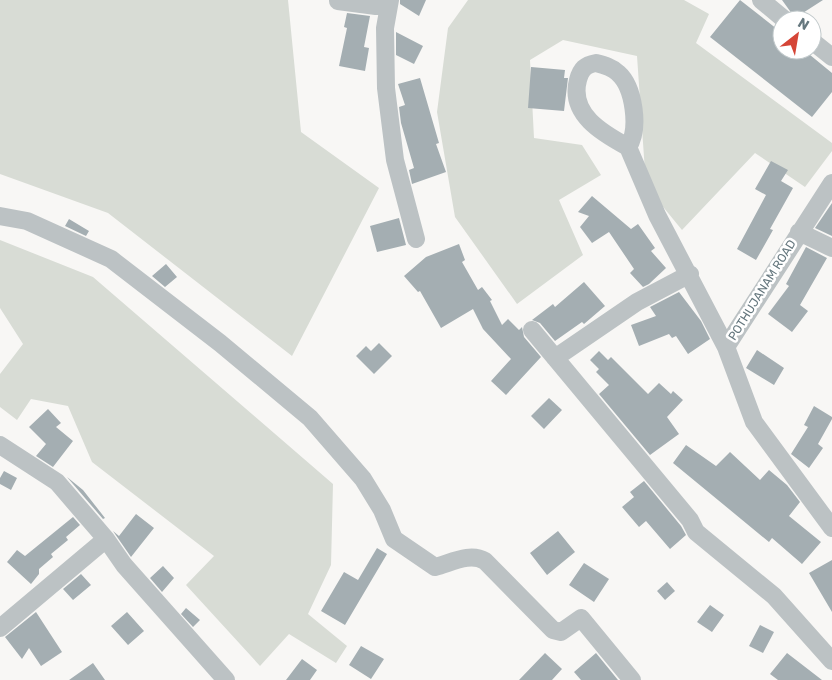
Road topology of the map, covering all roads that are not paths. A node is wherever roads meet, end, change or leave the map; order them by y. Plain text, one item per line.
1 (761, 0) edge
2 (338, 1) edge
3 (390, 3) edge
4 (773, 10) edge
5 (822, 49) edge
6 (832, 57) edge
7 (628, 147) junction
8 (832, 183) edge
9 (0, 216) edge
10 (799, 232) junction
11 (416, 239) dead end
12 (832, 248) edge
13 (690, 274) junction
14 (532, 330) dead end
15 (726, 347) junction
16 (555, 358) junction
17 (0, 445) edge
18 (832, 528) edge
19 (106, 539) junction
20 (0, 628) edge
21 (832, 661) edge
22 (226, 680) edge
23 (632, 680) edge

1 - 4 street
2 - 3 street
3 - 11 street
5 - 6 street
7 - 7 street
7 - 13 street
8 - 10 street, POTHUJANAM ROAD
9 - 23 street
10 - 12 street
10 - 15 street, POTHUJANAM ROAD
13 - 15 street
13 - 16 street
14 - 16 street
15 - 18 street, POTHUJANAM ROAD
16 - 21 street
17 - 19 street
19 - 20 street
19 - 22 street

